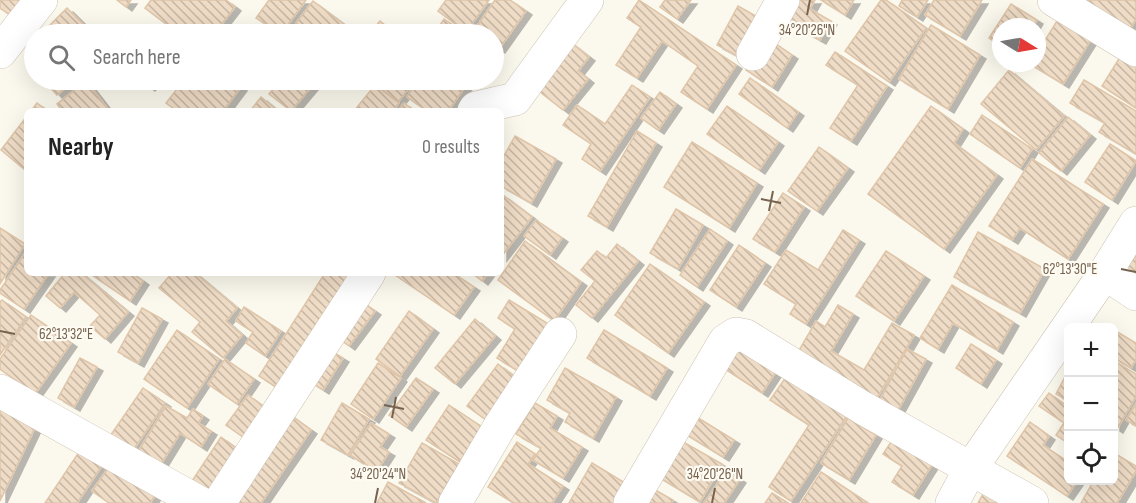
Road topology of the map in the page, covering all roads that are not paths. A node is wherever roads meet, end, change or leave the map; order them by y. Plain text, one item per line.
1 (41, 0) edge
2 (587, 0) edge
3 (783, 0) edge
4 (1054, 0) edge
5 (1136, 50) edge
6 (0, 52) edge
7 (753, 54) dead end
8 (476, 108) edge
9 (1136, 223) edge
10 (1105, 273) junction
11 (367, 276) edge
12 (1136, 294) edge
13 (560, 334) dead end
14 (0, 391) edge
15 (971, 468) junction
16 (200, 503) edge
17 (219, 503) edge
18 (455, 503) edge
19 (630, 503) edge
20 (952, 503) edge
21 (1032, 503) edge

1 - 6 street
2 - 8 street
3 - 7 street
4 - 5 street
9 - 10 street
10 - 12 street
10 - 15 street
11 - 17 street
13 - 18 street
14 - 16 street
15 - 19 street
15 - 20 street
15 - 21 street

